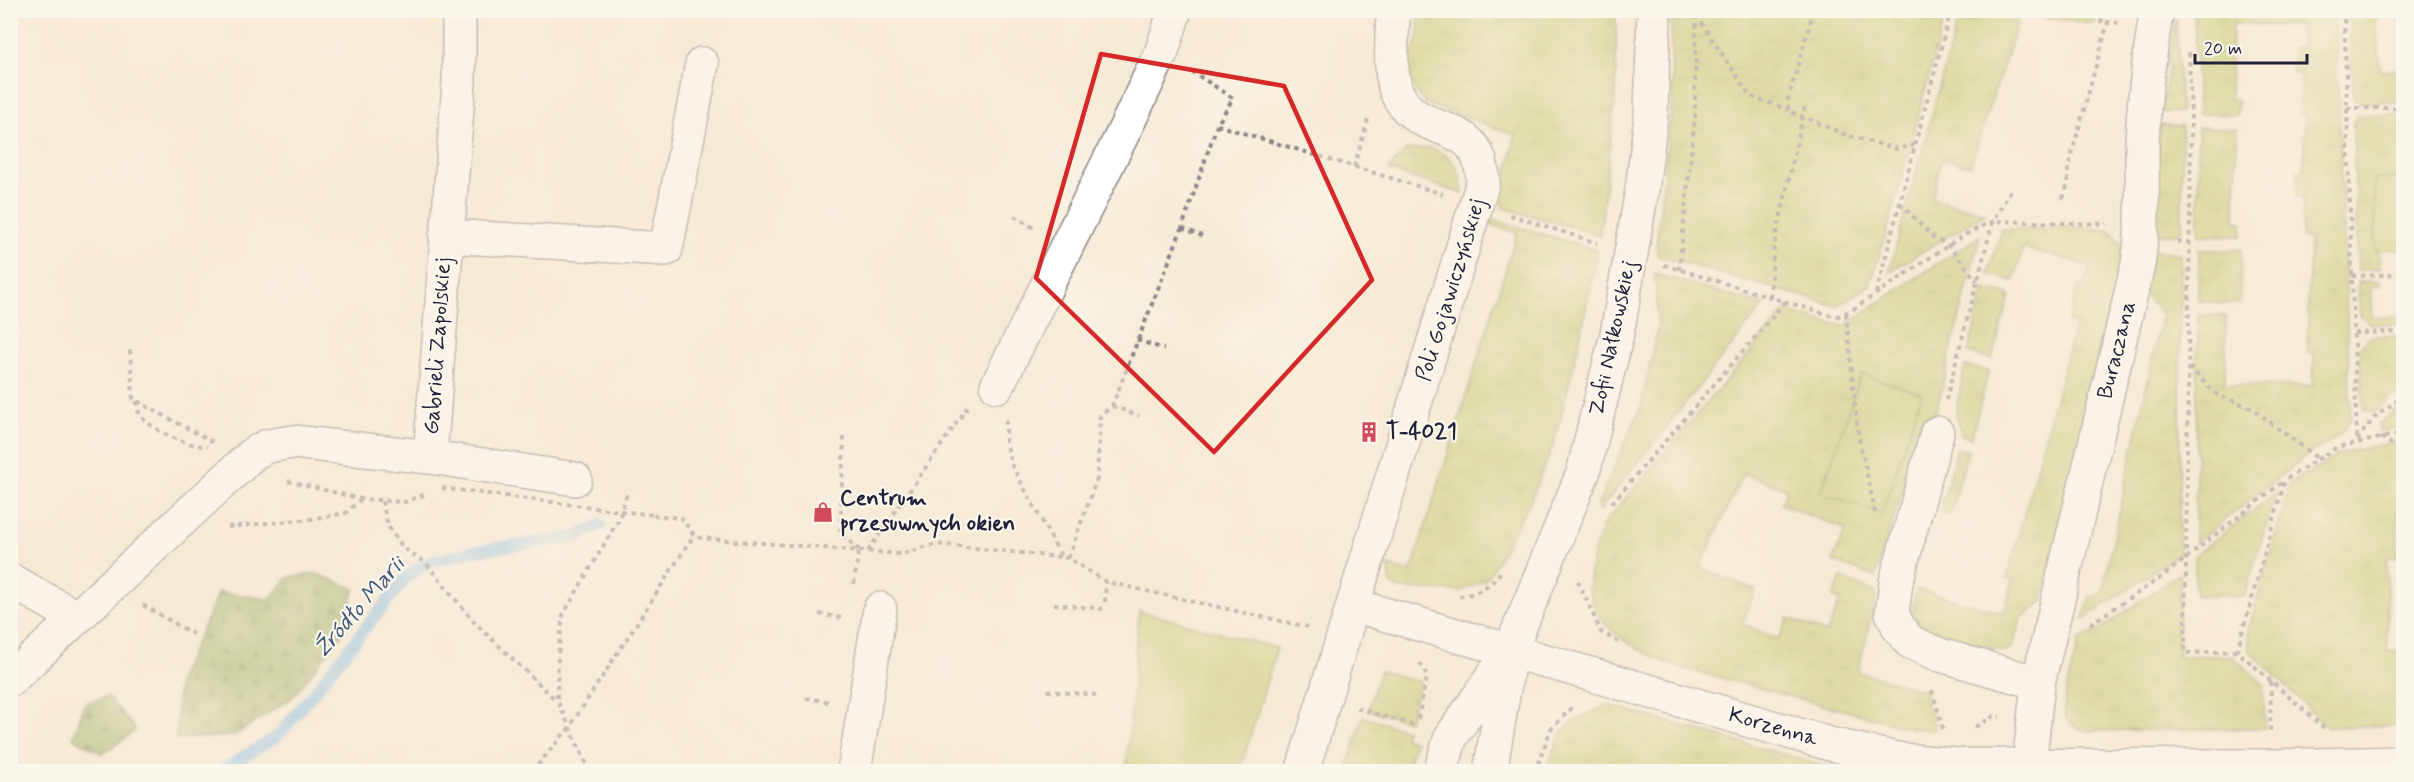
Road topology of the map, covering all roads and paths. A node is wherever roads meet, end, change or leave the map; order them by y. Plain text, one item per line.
1 (459, 10) edge
2 (1175, 10) edge
3 (1393, 10) edge
4 (1654, 10) edge
5 (1814, 10) edge
6 (1951, 10) edge
7 (2106, 10) edge
8 (2157, 10) edge
9 (2344, 10) edge
10 (1696, 13) edge
11 (2101, 22) dead end
12 (2108, 22) dead end
13 (2189, 43) dead end
14 (702, 64) dead end
15 (1185, 67) dead end
16 (1805, 106) dead end
17 (2347, 108) junction
18 (2403, 108) edge
19 (1790, 111) junction
20 (1803, 118) junction
21 (1217, 125) junction
22 (1914, 145) junction
23 (2011, 190) dead end
24 (2063, 199) dead end
25 (1900, 203) junction
26 (1478, 204) junction
27 (1992, 221) junction
28 (2111, 226) dead end
29 (1182, 228) junction
30 (446, 236) junction
31 (1202, 236) dead end
32 (1596, 243) dead end
33 (1948, 246) junction
34 (1679, 270) dead end
35 (2403, 274) edge
36 (1697, 276) dead end
37 (2352, 276) junction
38 (1977, 282) junction
39 (1875, 294) junction
40 (1770, 297) junction
41 (1786, 301) junction
42 (1846, 313) junction
43 (2403, 332) edge
44 (2354, 333) junction
45 (1137, 340) junction
46 (1164, 349) dead end
47 (130, 350) dead end
48 (2188, 367) junction
49 (998, 386) dead end
50 (2403, 395) edge
51 (136, 401) junction
52 (1112, 406) junction
53 (1139, 416) dead end
54 (1941, 421) joint
55 (192, 431) dead end
56 (1006, 433) dead end
57 (2403, 433) edge
58 (844, 437) dead end
59 (2380, 437) junction
60 (943, 440) dead end
61 (2357, 441) junction
62 (218, 444) dead end
63 (2403, 452) edge
64 (430, 457) junction
65 (2317, 458) junction
66 (575, 479) dead end
67 (287, 480) dead end
68 (2285, 480) junction
69 (628, 490) dead end
70 (361, 499) junction
71 (382, 501) junction
72 (1611, 504) dead end
73 (1876, 519) dead end
74 (216, 528) dead end
75 (694, 536) junction
76 (859, 550) junction
77 (868, 551) junction
78 (2187, 556) junction
79 (1065, 558) junction
80 (1507, 562) dead end
81 (1582, 570) dead end
82 (855, 576) dead end
83 (10, 580) edge
84 (1106, 582) junction
85 (1453, 597) dead end
86 (1105, 602) dead end
87 (138, 603) dead end
88 (1054, 604) dead end
89 (1353, 605) junction
90 (880, 609) dead end
91 (1104, 609) dead end
92 (819, 614) dead end
93 (76, 617) junction
94 (849, 619) dead end
95 (2084, 628) dead end
96 (1319, 630) dead end
97 (1601, 632) dead end
98 (193, 634) dead end
99 (1510, 651) junction
100 (2237, 651) junction
101 (1415, 655) dead end
102 (1940, 655) junction
103 (10, 680) edge
104 (2271, 681) junction
105 (2038, 683) junction
106 (1047, 691) dead end
107 (1098, 695) dead end
108 (806, 698) dead end
109 (557, 700) junction
110 (834, 702) dead end
111 (1578, 702) dead end
112 (1416, 726) dead end
113 (569, 728) junction
114 (2329, 732) dead end
115 (2270, 735) dead end
116 (1946, 738) dead end
117 (2403, 763) edge
118 (1538, 764) dead end
119 (2029, 766) junction
120 (532, 771) edge
121 (590, 771) edge
122 (854, 771) edge
123 (1302, 771) edge
124 (1440, 771) edge
125 (1490, 771) edge

1 - 30 street, Gabrieli Zapolskiej
2 - 49 street
3 - 26 street, Poli Gojawiczyńskiej
4 - 99 street, Zofii Nałkowskiej
5 - 19 path
6 - 22 path
7 - 11 path
8 - 105 street, Buraczana
9 - 17 path
10 - 19 path
10 - 34 path
12 - 24 path
13 - 48 path
14 - 30 street
15 - 21 path
16 - 20 path
17 - 18 path
17 - 37 path
19 - 20 path
20 - 22 path
20 - 40 path
21 - 26 path
21 - 29 path
22 - 25 path
23 - 27 path
25 - 33 path
25 - 39 path
26 - 32 path
26 - 89 street, Poli Gojawiczyńskiej
27 - 28 path
27 - 33 path
27 - 38 path
29 - 31 path
29 - 45 path
30 - 64 street, Gabrieli Zapolskiej
33 - 38 path
33 - 39 path
35 - 37 path
36 - 40 path
37 - 44 path
38 - 54 path
39 - 42 path
40 - 41 path
41 - 42 path
41 - 72 path
42 - 73 path
43 - 44 path
44 - 61 path
45 - 46 path
45 - 52 path
47 - 51 path
48 - 65 path
48 - 78 path
50 - 61 path
51 - 55 path
51 - 62 path
52 - 53 path
52 - 79 path
54 - 102 street
56 - 79 path
57 - 59 path
58 - 76 path
59 - 61 path
59 - 63 path
60 - 77 path
61 - 65 path
64 - 66 street
64 - 93 street, Gabrieli Zapolskiej
65 - 68 path
67 - 70 path
68 - 78 path
68 - 100 path
69 - 109 path
70 - 71 path
70 - 74 path
71 - 75 path, bridge
71 - 109 path
75 - 76 path
75 - 113 path
76 - 77 path
76 - 82 path
77 - 79 path
78 - 95 path
78 - 100 path
79 - 84 path
80 - 85 path
81 - 97 path
83 - 93 street
84 - 86 path
84 - 96 path
87 - 98 path
88 - 91 path
89 - 99 street
89 - 123 street, Poli Gojawiczyńskiej
90 - 122 street
92 - 94 path
93 - 103 street, Gabrieli Zapolskiej
99 - 119 street, Korzenna
99 - 124 street, Zofii Nałkowskiej
99 - 125 street, Zofii Nałkowskiej
100 - 104 path
101 - 112 path
102 - 105 street
102 - 116 path
104 - 114 path
104 - 115 path
105 - 119 street, Buraczana
106 - 107 path
108 - 110 path
109 - 113 path
111 - 118 path
113 - 120 path
113 - 121 path
117 - 119 street, Korzenna

